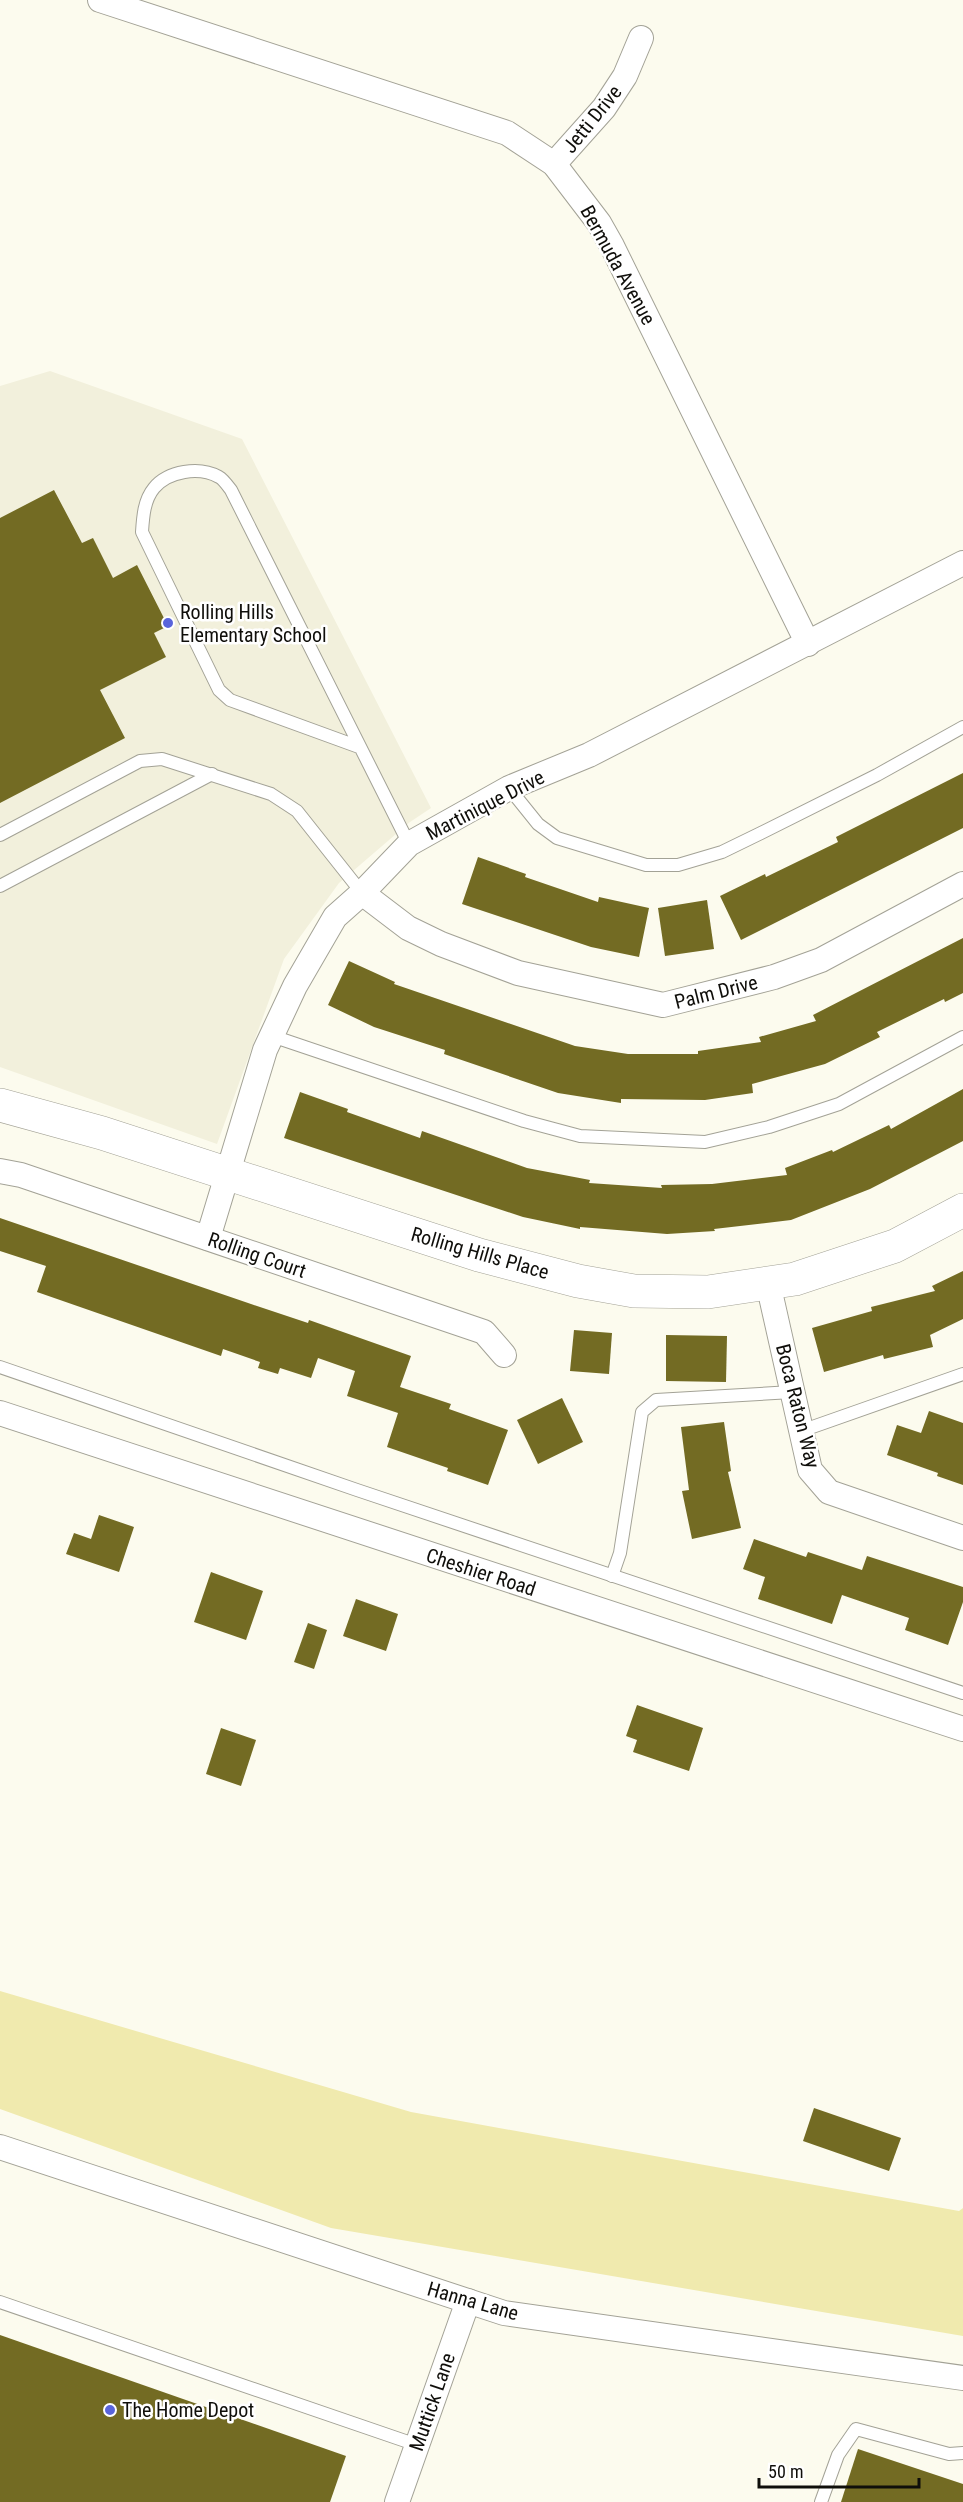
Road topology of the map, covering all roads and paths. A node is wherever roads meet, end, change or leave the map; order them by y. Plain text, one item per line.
1 (100, 0) edge
2 (641, 38) dead end
3 (554, 164) junction
4 (963, 563) edge
5 (808, 644) junction
6 (963, 727) edge
7 (359, 747) junction
8 (212, 774) junction
9 (509, 788) junction
10 (0, 835) edge
11 (409, 844) junction
12 (963, 884) edge
13 (0, 886) edge
14 (362, 893) junction
15 (272, 1036) junction
16 (963, 1037) edge
17 (0, 1105) edge
18 (0, 1171) edge
19 (227, 1173) junction
20 (963, 1210) edge
21 (208, 1238) junction
22 (768, 1283) junction
23 (504, 1355) dead end
24 (0, 1367) edge
25 (963, 1374) edge
26 (792, 1392) junction
27 (0, 1413) edge
28 (801, 1431) junction
29 (963, 1538) edge
30 (612, 1576) junction
31 (963, 1694) edge
32 (963, 1729) edge
33 (0, 2146) edge
34 (468, 2301) junction
35 (0, 2302) edge
36 (963, 2378) edge
37 (417, 2445) junction
38 (963, 2453) edge
39 (397, 2502) edge
40 (821, 2502) edge

1 - 3 street, Bermuda Avenue
2 - 3 street, Jetti Drive
3 - 5 street, Bermuda Avenue
4 - 5 street, Martinique Drive
5 - 9 street, Martinique Drive
6 - 9 lane
7 - 7 lane
7 - 11 lane
8 - 10 lane
8 - 13 lane
8 - 14 lane
9 - 11 street, Martinique Drive
11 - 14 street, Martinique Drive
12 - 14 street, Palm Drive
14 - 15 street, Martinique Drive
15 - 16 lane
15 - 19 street, Martinique Drive
17 - 19 street, Rolling Hills Place
18 - 21 street, Rolling Court
19 - 21 street, Martinique Drive
19 - 22 street, Rolling Hills Place
20 - 22 street, Rolling Hills Place
21 - 23 street, Rolling Court
22 - 26 street, Boca Raton Way
24 - 30 lane
25 - 28 lane
26 - 28 street, Boca Raton Way
26 - 30 lane
27 - 32 street, Cheshier Road
28 - 29 street, Boca Raton Way
30 - 31 lane
33 - 34 street, Hanna Lane
34 - 36 street, Hanna Lane
34 - 37 street, Muttick Lane
35 - 37 lane
37 - 39 street, Muttick Lane
38 - 40 lane

